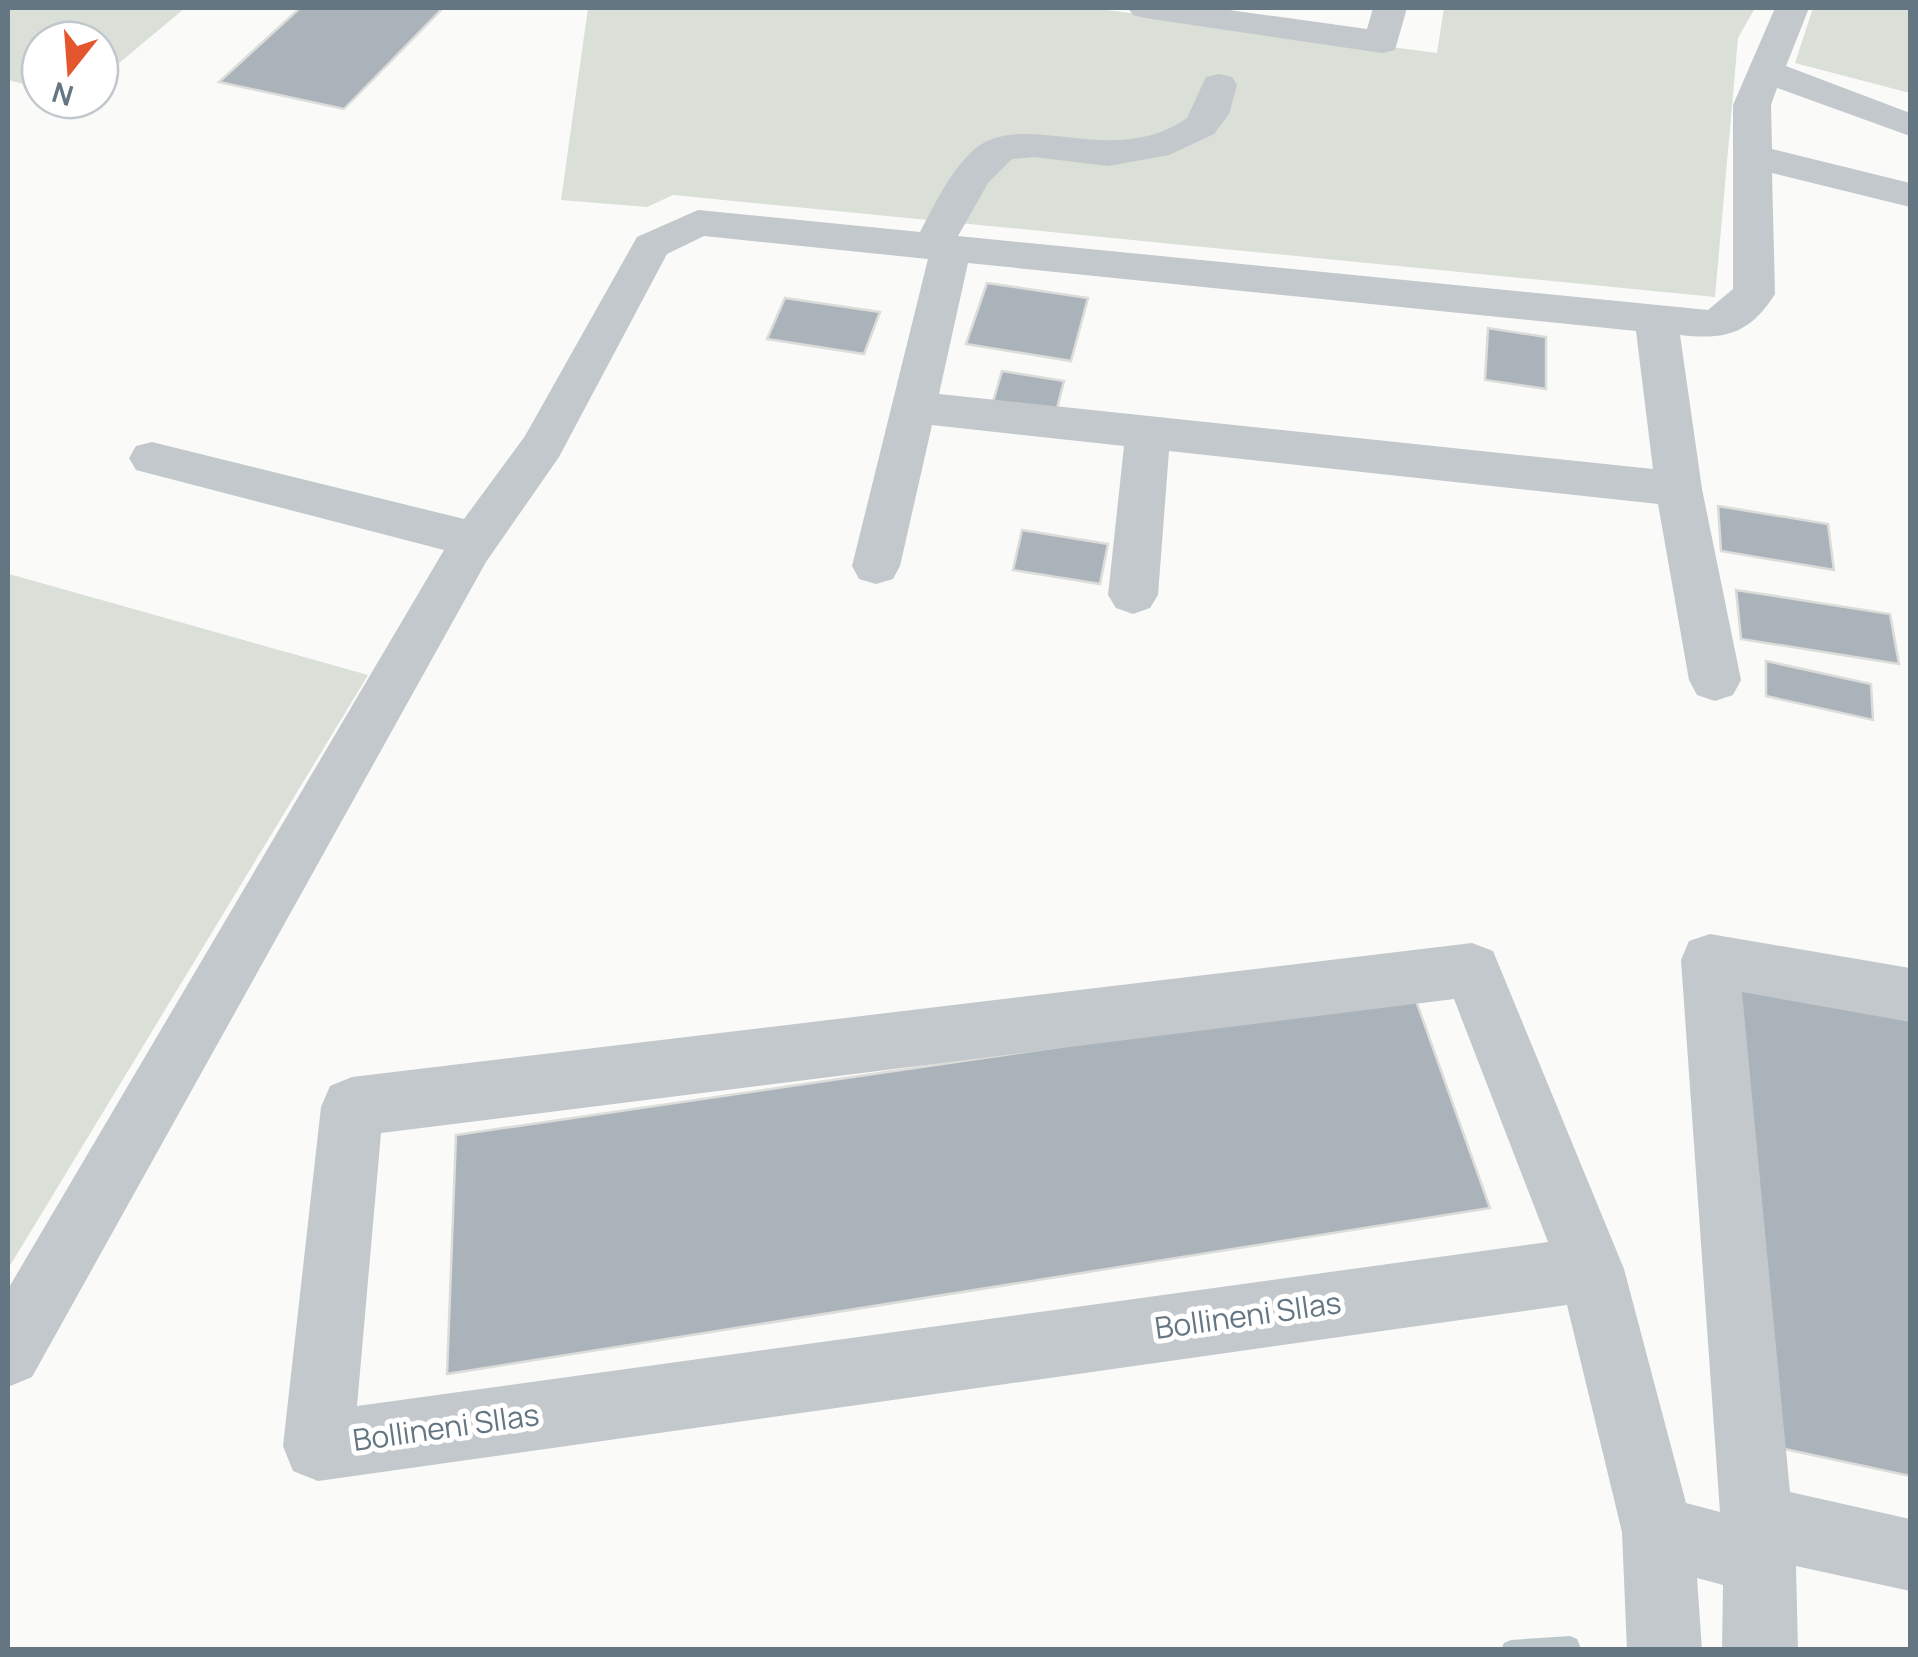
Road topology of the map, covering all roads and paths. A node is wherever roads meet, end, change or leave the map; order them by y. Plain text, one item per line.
1 (1145, 8) edge
2 (1390, 8) edge
3 (1792, 8) edge
4 (1766, 70) junction
5 (1219, 85) dead end
6 (1910, 125) edge
7 (1752, 156) junction
8 (1910, 196) edge
9 (942, 247) junction
10 (1656, 318) junction
11 (912, 407) junction
12 (1148, 433) junction
13 (152, 458) dead end
14 (1680, 489) junction
15 (474, 540) junction
16 (876, 566) dead end
17 (1132, 595) dead end
18 (1715, 680) dead end
19 (1910, 995) edge
20 (1591, 1268) junction
21 (8, 1353) edge
22 (1658, 1532) junction
23 (1758, 1540) junction
24 (1910, 1555) edge
25 (1664, 1650) edge
26 (1760, 1650) edge

1 - 2 street
3 - 4 street
4 - 6 street
4 - 7 street
5 - 9 street
7 - 8 street
7 - 10 street
9 - 10 street
9 - 11 street
9 - 15 street
10 - 14 street
11 - 12 street
11 - 16 street
12 - 14 street
12 - 17 street
13 - 15 street
14 - 18 street
15 - 21 street
19 - 23 street
20 - 20 street, Bollineni SIlas
20 - 22 street
22 - 23 street
22 - 25 street
23 - 24 street
23 - 26 street

